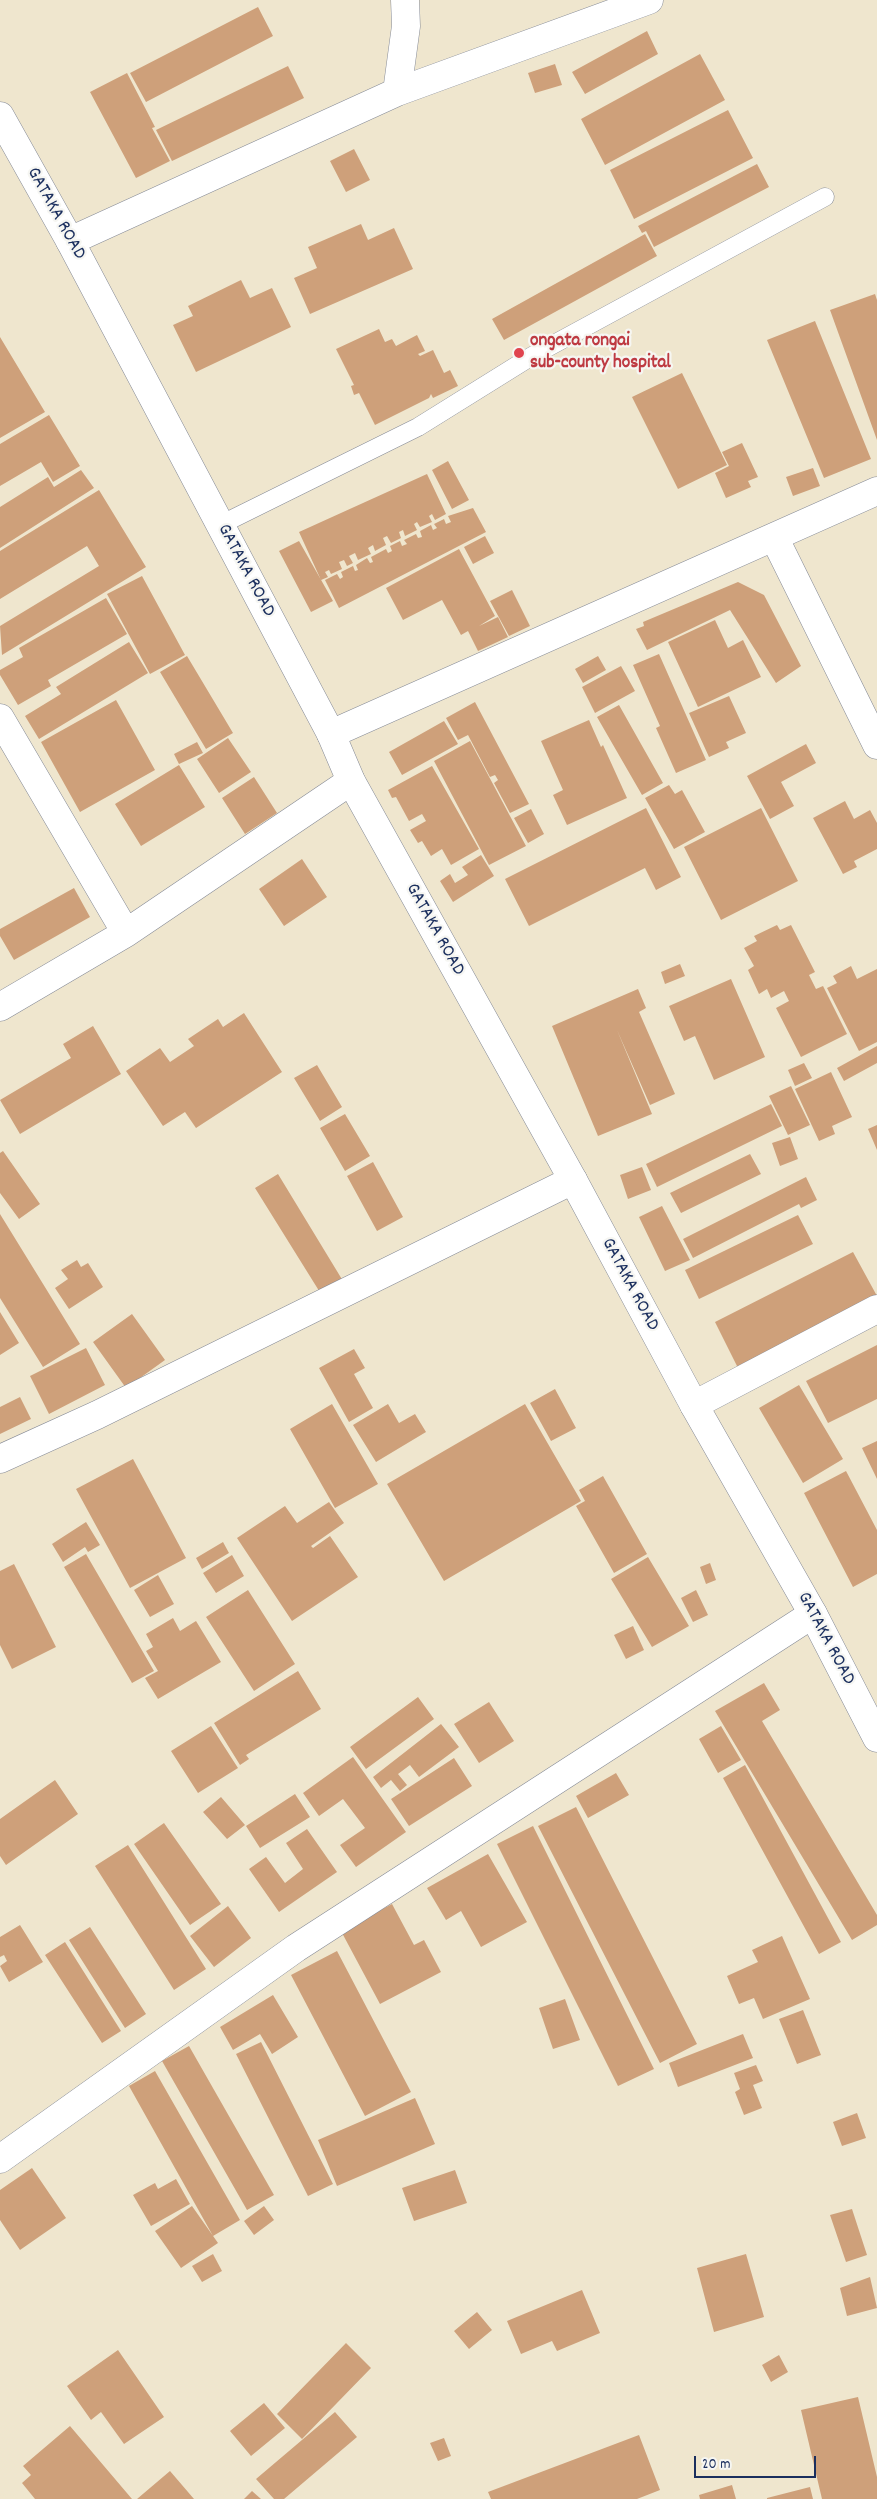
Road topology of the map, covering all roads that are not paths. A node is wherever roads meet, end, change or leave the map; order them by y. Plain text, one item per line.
1 (405, 0) edge
2 (649, 0) edge
3 (397, 92) junction
4 (0, 116) edge
5 (824, 197) dead end
6 (70, 241) junction
7 (877, 491) edge
8 (220, 525) junction
9 (774, 537) junction
10 (0, 718) edge
11 (331, 734) junction
12 (877, 745) edge
13 (351, 781) junction
14 (126, 933) junction
15 (0, 1007) edge
16 (573, 1180) junction
17 (877, 1309) edge
18 (694, 1406) junction
19 (0, 1459) edge
20 (813, 1614) junction
21 (877, 1738) edge
22 (0, 2159) edge

1 - 3 street
2 - 3 street
3 - 6 street
4 - 6 street, GATAKA ROAD
5 - 8 lane
6 - 8 street, GATAKA ROAD
7 - 9 street
8 - 11 street, GATAKA ROAD
9 - 11 street
9 - 12 street
10 - 14 street
11 - 13 street, GATAKA ROAD
13 - 14 street
13 - 16 street, GATAKA ROAD
14 - 15 street
16 - 18 street, GATAKA ROAD
16 - 19 street
17 - 18 street
18 - 20 street, GATAKA ROAD
20 - 21 street, GATAKA ROAD
20 - 22 street

